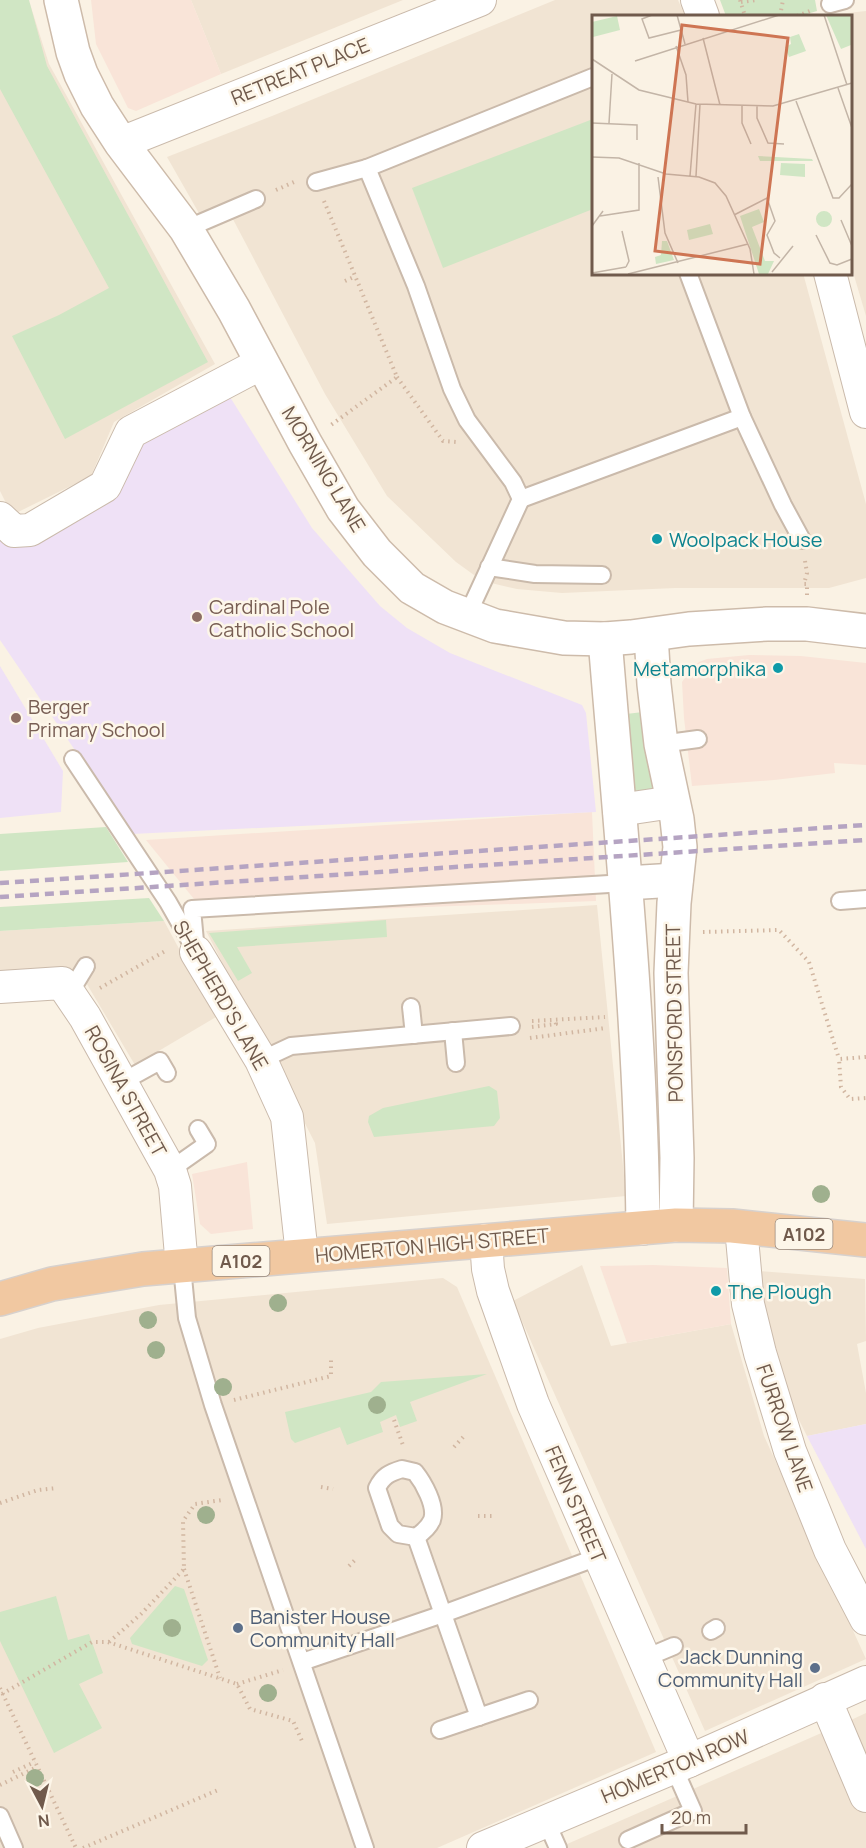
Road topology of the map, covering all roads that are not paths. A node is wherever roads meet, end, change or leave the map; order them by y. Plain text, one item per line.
1 (61, 0) edge
2 (480, 0) edge
3 (697, 0) edge
4 (432, 9) edge
5 (704, 15) edge
6 (592, 77) edge
7 (121, 144) junction
8 (367, 168) junction
9 (316, 182) road end
10 (256, 199) dead end
11 (186, 229) junction
12 (688, 274) edge
13 (830, 274) edge
14 (262, 363) junction
15 (866, 412) edge
16 (742, 417) junction
17 (520, 499) junction
18 (0, 518) edge
19 (802, 540) road end
20 (489, 567) junction
21 (602, 575) dead end
22 (467, 616) junction
23 (866, 631) edge
24 (651, 634) junction
25 (605, 639) junction
26 (698, 739) dead end
27 (661, 744) junction
28 (73, 759) dead end
29 (673, 802) junction
30 (619, 810) junction
31 (676, 880) junction
32 (626, 884) junction
33 (866, 899) edge
34 (840, 901) dead end
35 (185, 949) junction
36 (86, 966) dead end
37 (0, 987) edge
38 (72, 998) junction
39 (411, 1007) dead end
40 (453, 1031) junction
41 (520, 1031) road end
42 (414, 1035) junction
43 (261, 1060) junction
44 (456, 1063) dead end
45 (167, 1073) dead end
46 (122, 1083) junction
47 (198, 1129) dead end
48 (170, 1170) junction
49 (676, 1225) junction
50 (741, 1227) junction
51 (643, 1228) junction
52 (486, 1240) junction
53 (866, 1240) edge
54 (302, 1255) junction
55 (182, 1267) junction
56 (0, 1299) edge
57 (416, 1537) dead end
58 (598, 1557) junction
59 (443, 1614) junction
60 (866, 1619) edge
61 (674, 1646) dead end
62 (300, 1656) junction
63 (643, 1659) junction
64 (866, 1682) edge
65 (825, 1699) junction
66 (529, 1700) dead end
67 (479, 1717) junction
68 (440, 1731) dead end
69 (681, 1764) junction
70 (866, 1796) edge
71 (0, 1816) edge
72 (552, 1834) edge
73 (628, 1840) dead end
74 (14, 1848) edge
75 (365, 1848) edge
76 (483, 1848) edge

1 - 7 main road, MORNING LANE
2 - 4 street, RETREAT PLACE
3 - 5 street
4 - 7 street, RETREAT PLACE
6 - 8 lane
7 - 11 main road, MORNING LANE
8 - 9 lane
8 - 17 lane
10 - 11 lane
11 - 14 main road, MORNING LANE
12 - 16 lane
13 - 15 street
14 - 18 street
14 - 22 main road, MORNING LANE
16 - 17 lane
16 - 19 lane
17 - 20 lane
20 - 21 lane
20 - 22 lane
22 - 25 main road, MORNING LANE
23 - 24 main road, MORNING LANE
24 - 25 main road, MORNING LANE
24 - 27 main road, PONSFORD STREET
25 - 30 main road, PONSFORD STREET
26 - 27 lane
27 - 29 main road, PONSFORD STREET
28 - 35 lane, SHEPHERD'S LANE
29 - 30 street
29 - 31 main road, PONSFORD STREET
30 - 32 main road, PONSFORD STREET
31 - 32 main road
31 - 49 main road, PONSFORD STREET
32 - 35 lane
32 - 51 main road, PONSFORD STREET
33 - 34 lane
35 - 43 street, SHEPHERD'S LANE
36 - 38 lane
37 - 38 street
38 - 46 street, ROSINA STREET
39 - 42 lane
40 - 41 lane
40 - 42 lane
40 - 44 lane
42 - 43 lane
43 - 54 street, SHEPHERD'S LANE
45 - 46 lane
46 - 48 street, ROSINA STREET
47 - 48 lane
48 - 55 street, ROSINA STREET
49 - 50 highway, HOMERTON HIGH STREET / A102
49 - 51 highway, HOMERTON HIGH STREET / A102
50 - 53 highway, HOMERTON HIGH STREET / A102
50 - 60 street, FURROW LANE
51 - 52 highway, HOMERTON HIGH STREET / A102
52 - 54 highway, HOMERTON HIGH STREET / A102
52 - 58 street, FENN STREET
54 - 55 highway, HOMERTON HIGH STREET / A102
55 - 56 highway, HOMERTON HIGH STREET / A102
55 - 62 lane
57 - 59 lane
58 - 59 lane
58 - 63 street, FENN STREET
59 - 62 lane
59 - 67 lane
61 - 63 lane
62 - 75 lane
63 - 69 street, FENN STREET
64 - 65 street, HOMERTON ROW
65 - 69 street, HOMERTON ROW
65 - 70 street
66 - 67 lane
67 - 68 lane
69 - 72 street, HOMERTON ROW
69 - 73 lane
71 - 74 lane
72 - 76 street, HOMERTON ROW

